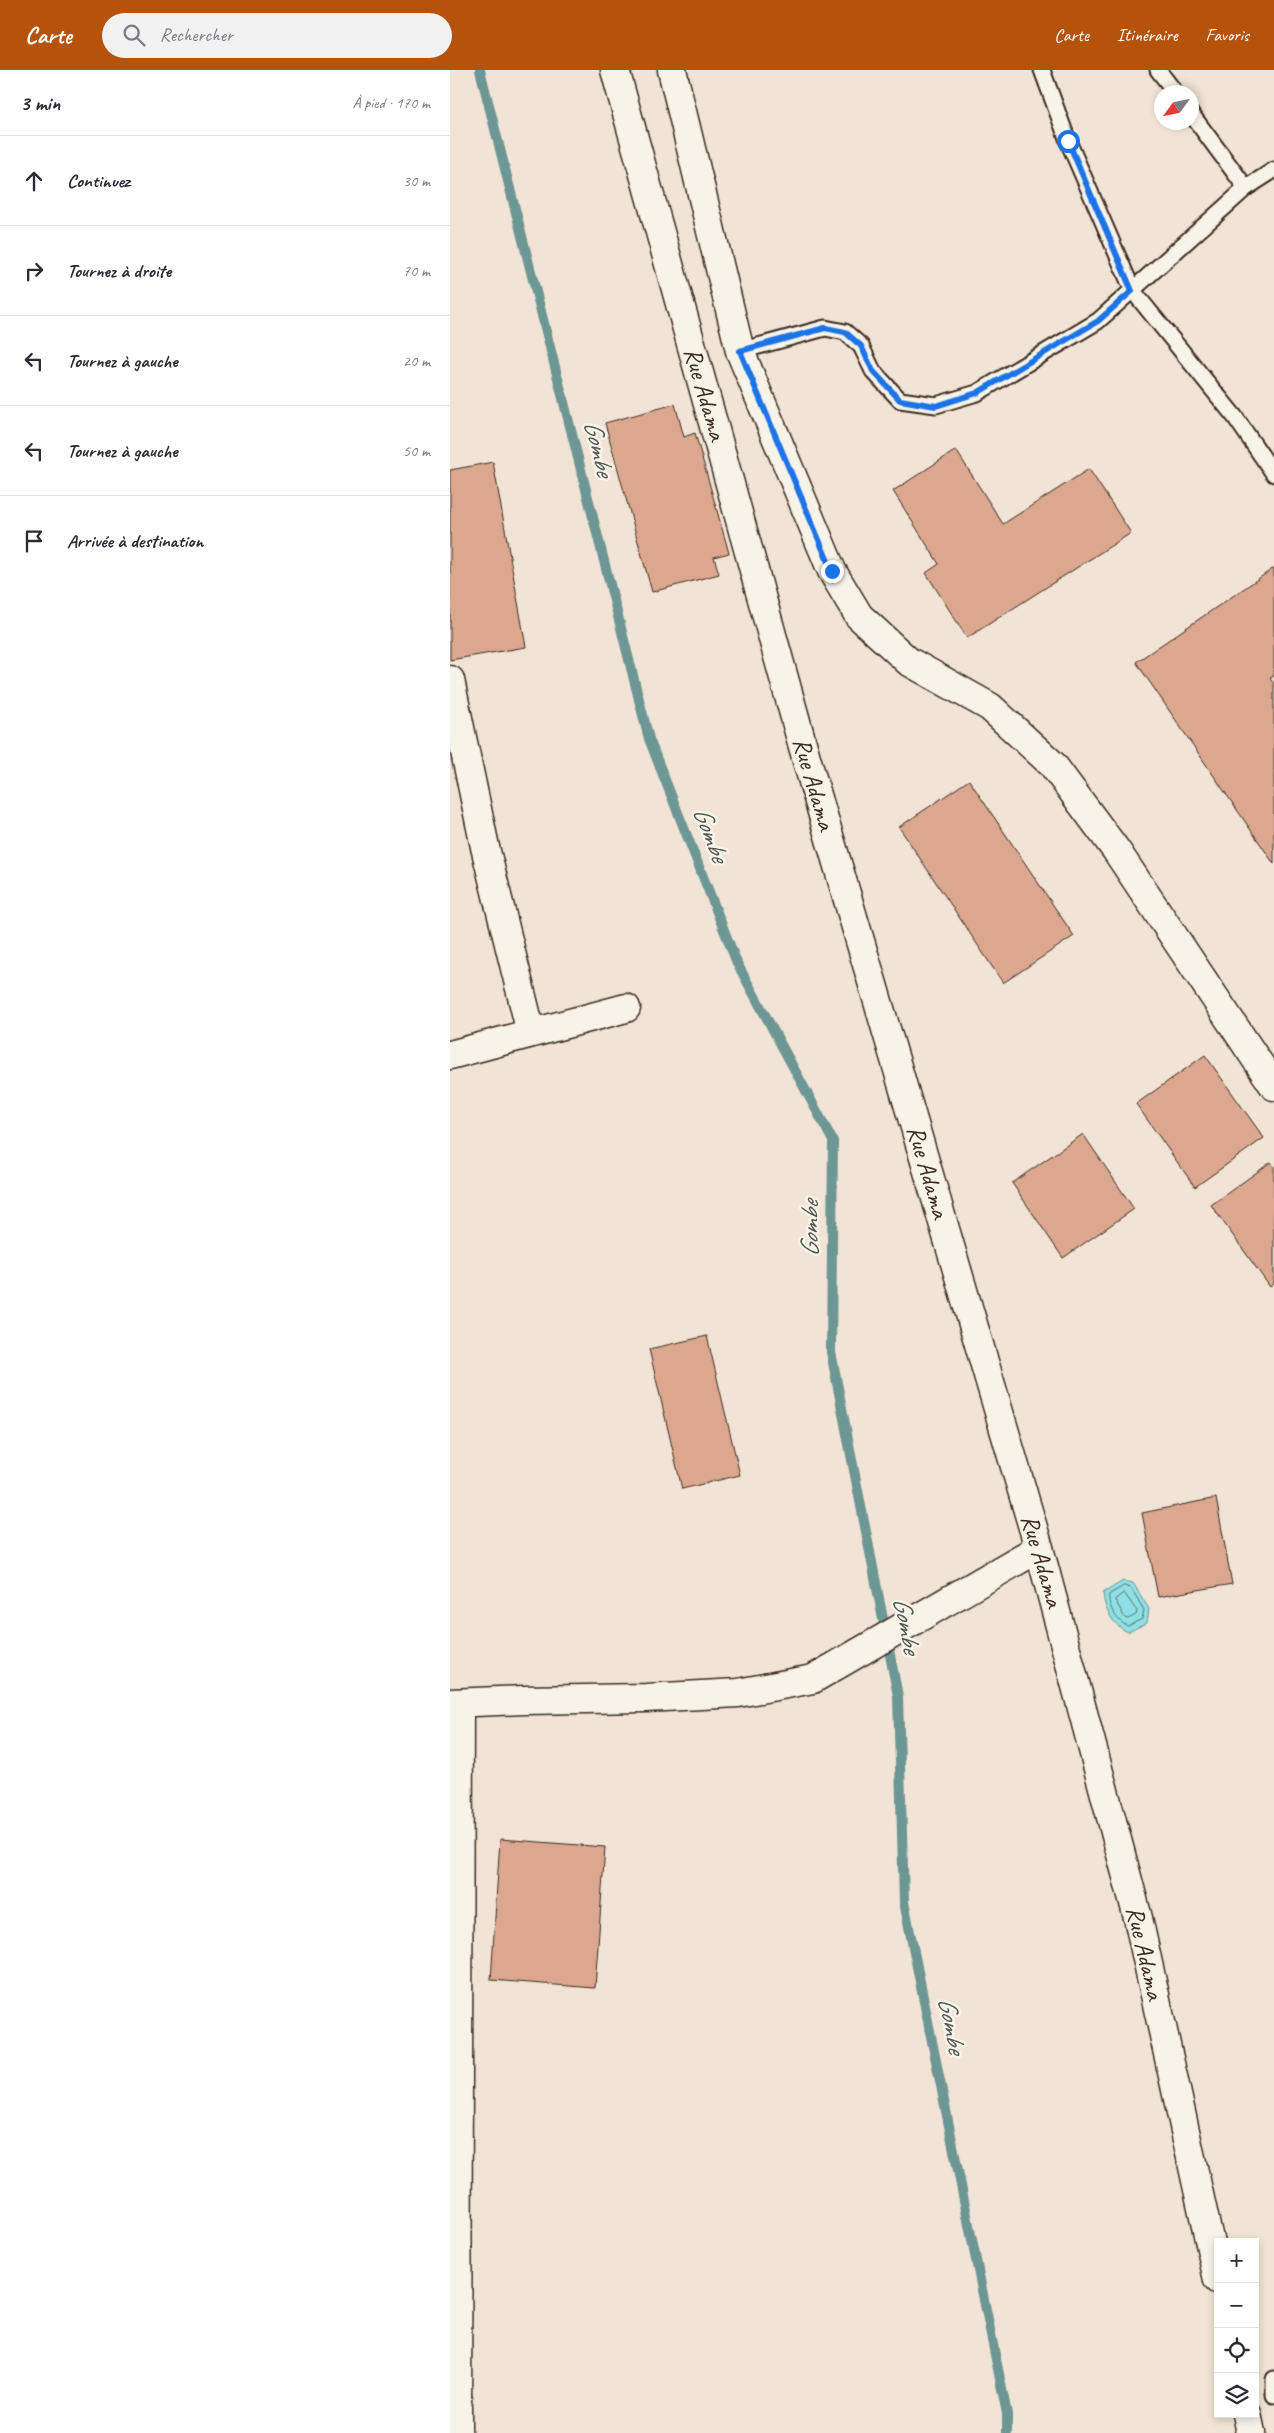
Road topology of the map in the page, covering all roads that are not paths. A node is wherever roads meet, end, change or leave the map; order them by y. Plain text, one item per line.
1 (615, 70) edge
2 (672, 70) edge
3 (1042, 70) edge
4 (1158, 70) edge
5 (1170, 85) edge
6 (1199, 124) edge
7 (1274, 170) edge
8 (1246, 188) junction
9 (1132, 291) junction
10 (740, 351) junction
11 (1274, 474) edge
12 (450, 680) edge
13 (626, 1008) dead end
14 (531, 1033) junction
15 (450, 1055) edge
16 (1274, 1086) edge
17 (1039, 1548) junction
18 (454, 1703) edge
19 (1214, 2262) edge
20 (1274, 2379) edge
21 (1274, 2395) edge
22 (1248, 2418) edge
23 (457, 2433) edge
24 (1252, 2433) edge

1 - 17 street, Rue Adama
2 - 10 street
3 - 9 lane
4 - 5 lane
6 - 8 lane
7 - 8 lane
8 - 9 lane
9 - 10 lane
9 - 11 lane
10 - 16 street
12 - 14 street
13 - 14 street
14 - 15 street
17 - 18 street
17 - 19 street, Rue Adama
18 - 23 street
20 - 21 lane
22 - 24 street

